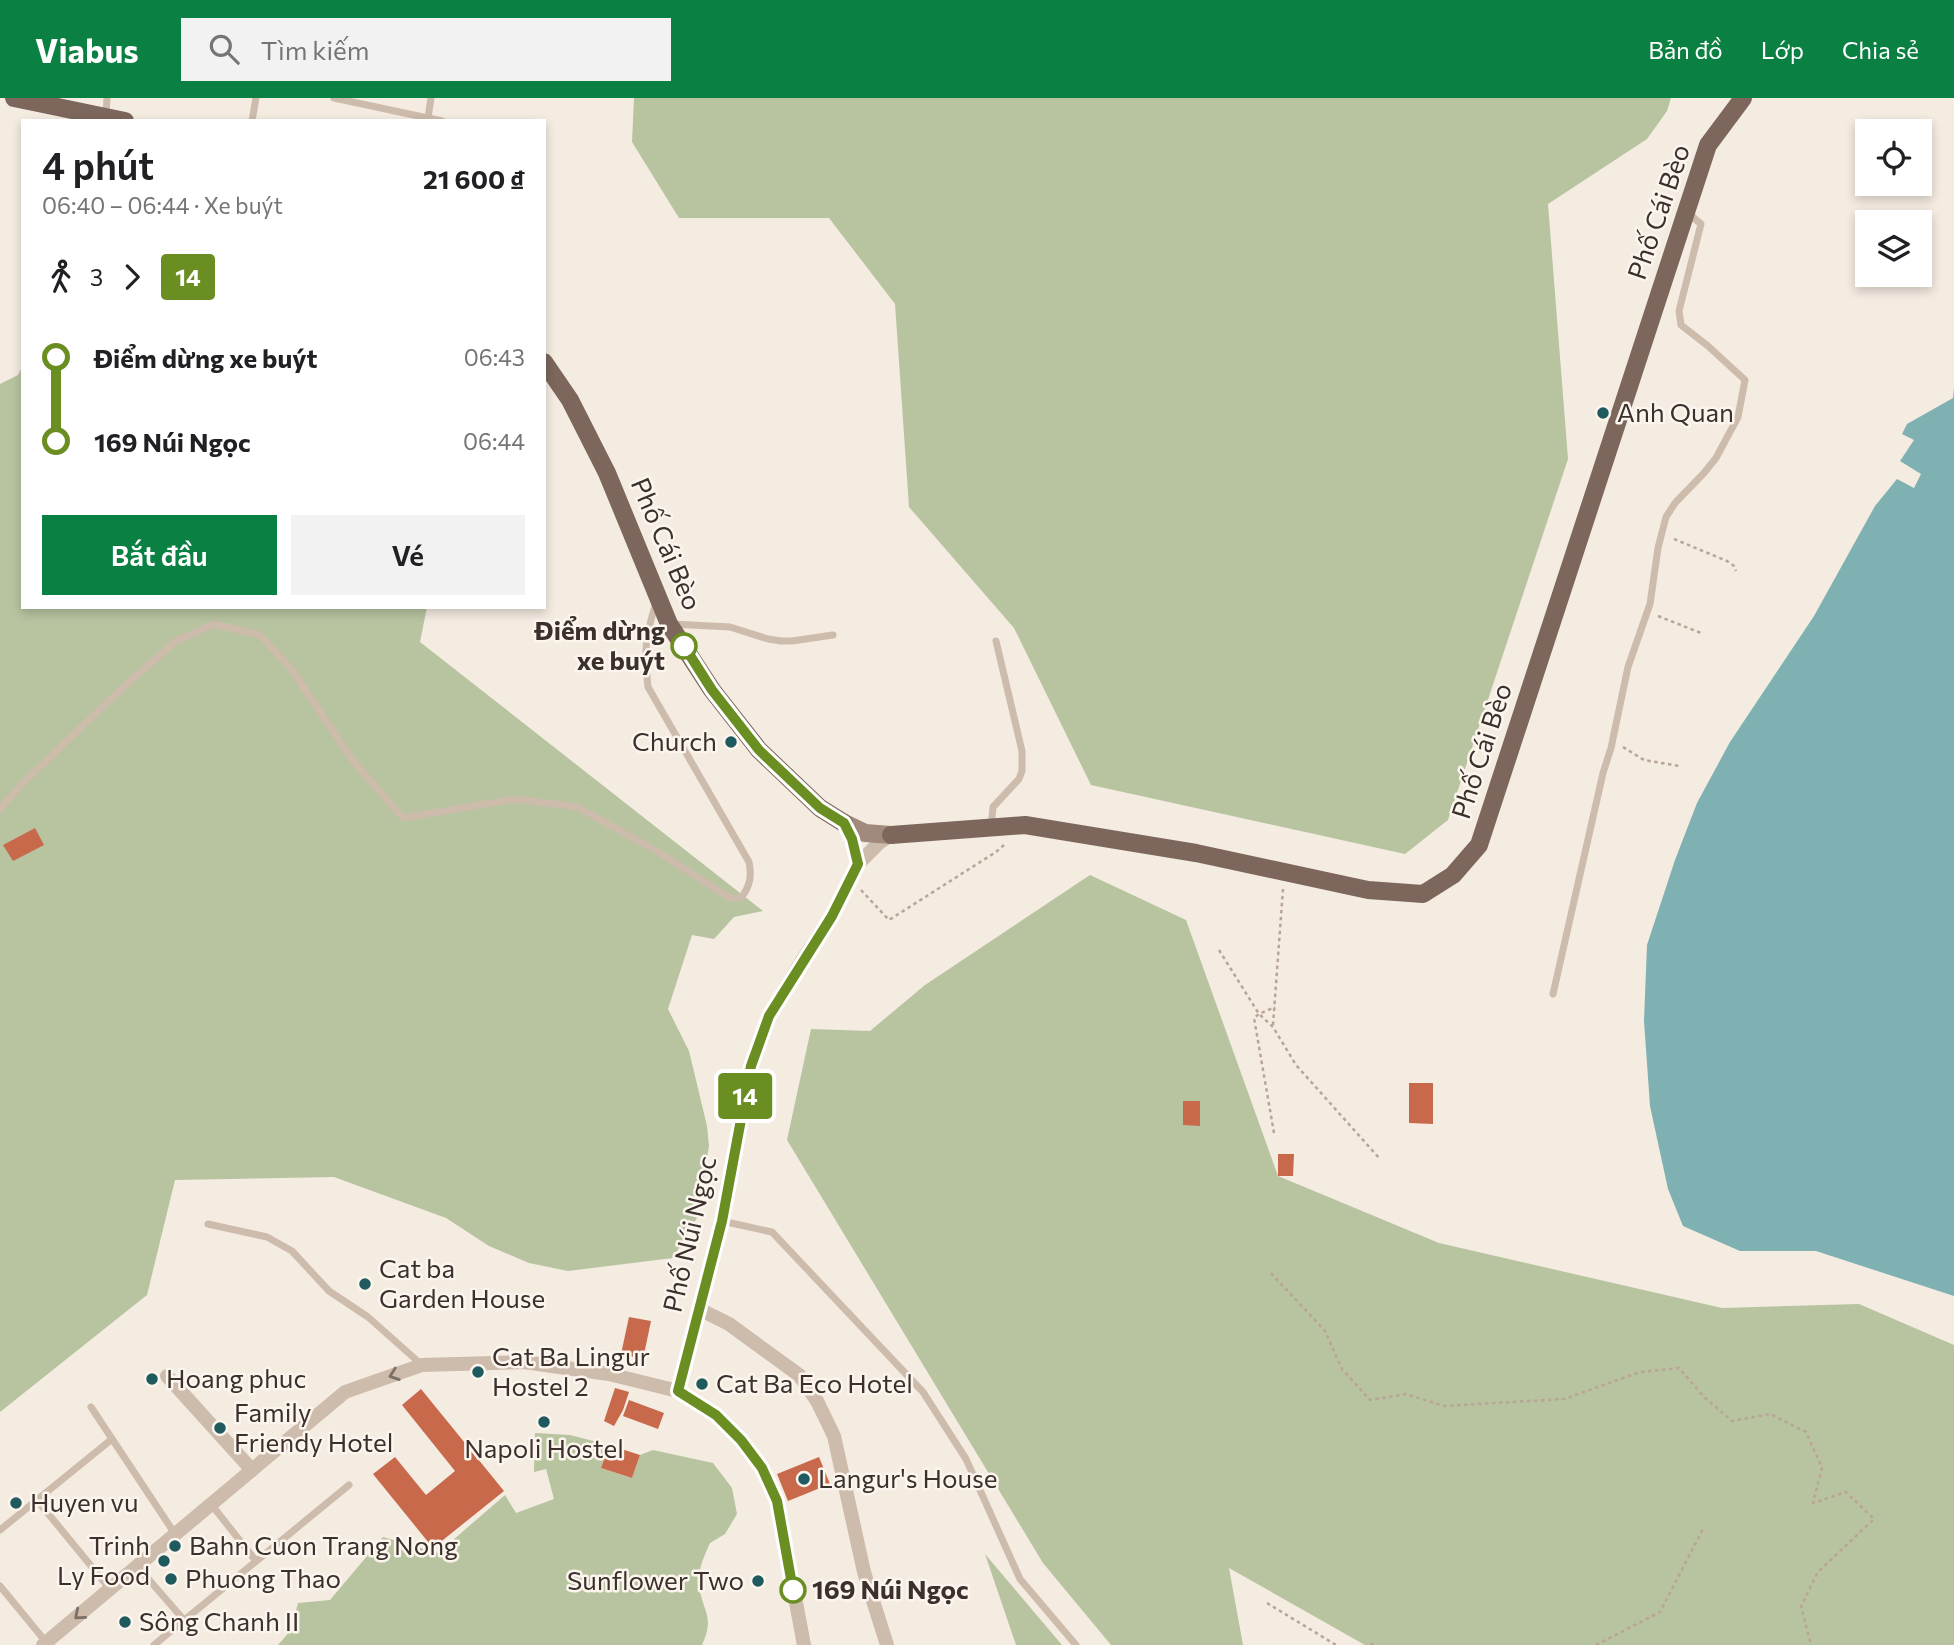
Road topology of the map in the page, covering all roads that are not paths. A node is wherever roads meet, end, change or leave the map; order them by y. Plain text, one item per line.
1 (14, 98) edge
2 (256, 98) edge
3 (334, 98) edge
4 (431, 98) edge
5 (1743, 98) edge
6 (346, 99) edge
7 (107, 107) edge
8 (428, 118) junction
9 (122, 119) edge
10 (252, 119) edge
11 (433, 119) edge
12 (1686, 211) junction
13 (546, 365) edge
14 (658, 597) junction
15 (669, 624) junction
16 (833, 635) dead end
17 (996, 641) dead end
18 (0, 809) edge
19 (844, 823) junction
20 (991, 828) junction
21 (891, 835) junction
22 (858, 864) junction
23 (1553, 994) dead end
24 (722, 1221) junction
25 (208, 1224) dead end
26 (699, 1309) junction
27 (422, 1365) junction
28 (167, 1376) dead end
29 (678, 1391) junction
30 (90, 1407) dead end
31 (112, 1439) junction
32 (252, 1470) junction
33 (349, 1485) dead end
34 (37, 1500) junction
35 (211, 1504) junction
36 (0, 1530) edge
37 (176, 1534) junction
38 (256, 1561) junction
39 (137, 1566) junction
40 (0, 1586) edge
41 (110, 1589) junction
42 (184, 1620) junction
43 (45, 1644) edge
44 (154, 1645) edge
45 (804, 1645) edge
46 (887, 1645) edge
47 (1076, 1645) edge

1 - 7 main road
2 - 10 lane
3 - 6 lane
4 - 8 lane
5 - 12 main road, Phố Cái Bèo
6 - 8 lane
7 - 9 main road
8 - 11 lane
12 - 20 main road, Phố Cái Bèo
12 - 23 lane
13 - 14 main road, Phố Cái Bèo
14 - 15 main road, Phố Cái Bèo
14 - 18 lane
15 - 16 lane
15 - 19 main road, Phố Cái Bèo
17 - 20 lane
19 - 21 main road, Phố Cái Bèo
19 - 22 street
20 - 21 main road, Phố Cái Bèo
21 - 22 street
22 - 24 street, Phố Núi Ngọc
24 - 26 street, Phố Núi Ngọc
24 - 47 lane
25 - 27 lane
26 - 29 street, Phố Núi Ngọc
26 - 46 street
27 - 29 street
27 -> 32 street
28 - 32 street
29 - 45 street
30 - 31 lane
31 - 34 lane
31 - 37 lane
32 - 35 street
33 - 38 lane
34 - 36 lane
34 - 41 lane
35 - 37 street
35 - 38 lane
37 - 39 street
38 - 42 lane
39 - 41 street
39 - 42 lane
40 - 43 lane
41 -> 43 street
42 - 44 lane

